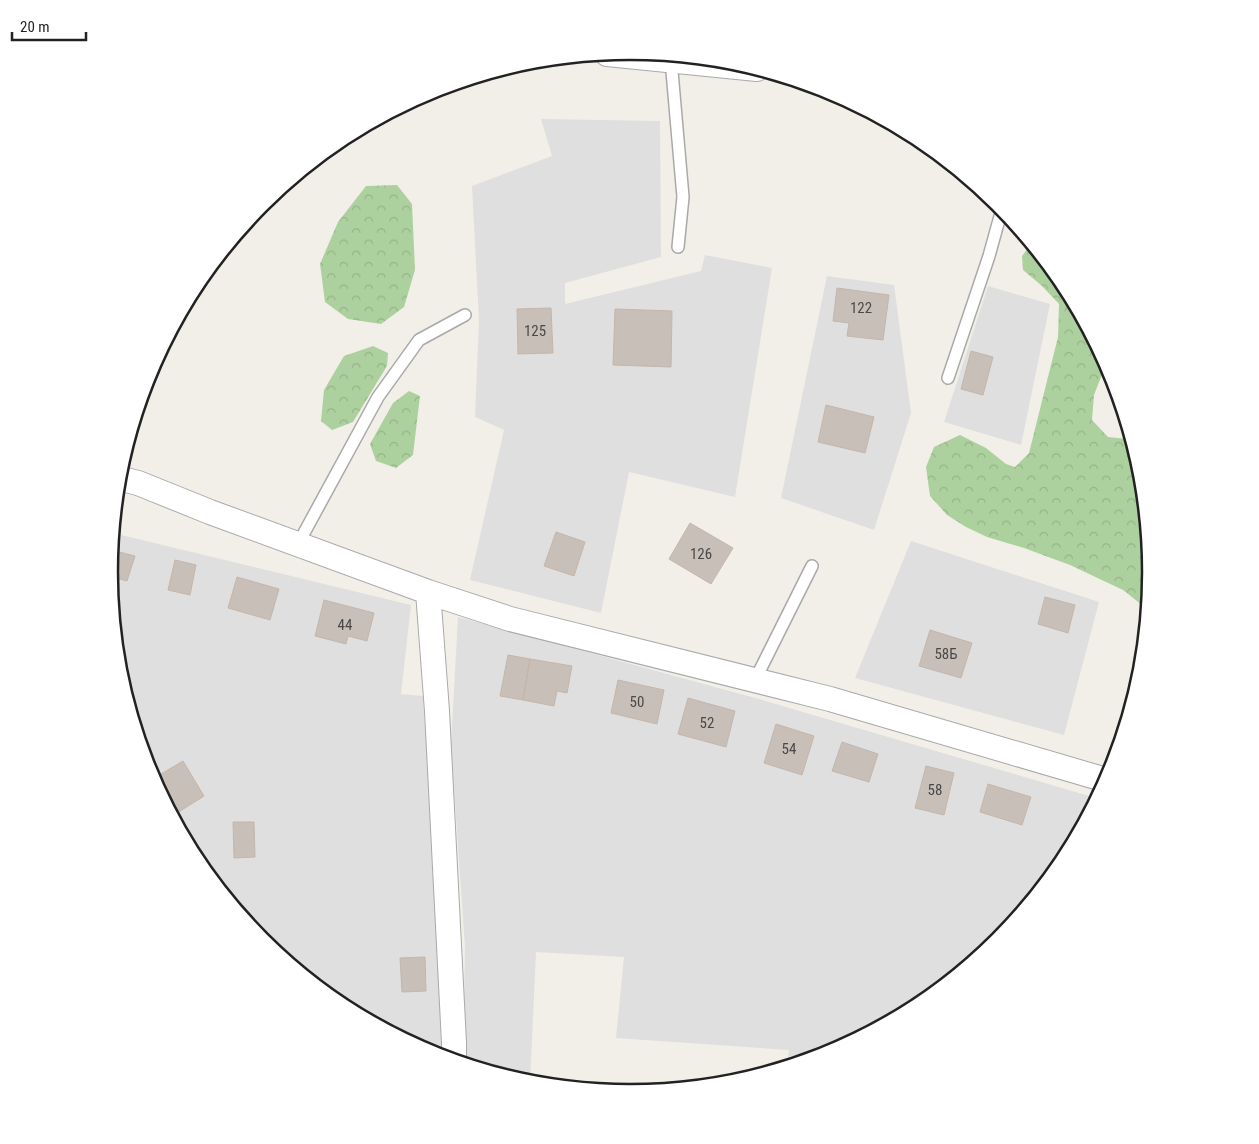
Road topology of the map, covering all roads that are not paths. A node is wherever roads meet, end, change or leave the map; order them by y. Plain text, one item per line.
1 (672, 62) edge
2 (999, 218) edge
3 (678, 247) dead end
4 (465, 315) dead end
5 (948, 378) dead end
6 (126, 480) edge
7 (298, 544) junction
8 (812, 566) dead end
9 (428, 592) junction
10 (755, 680) junction
11 (1098, 778) edge
12 (454, 1053) edge

1 - 3 lane
2 - 5 lane
4 - 7 lane
6 - 7 street
7 - 9 street
8 - 10 lane
9 - 10 street
9 - 12 street
10 - 11 street

